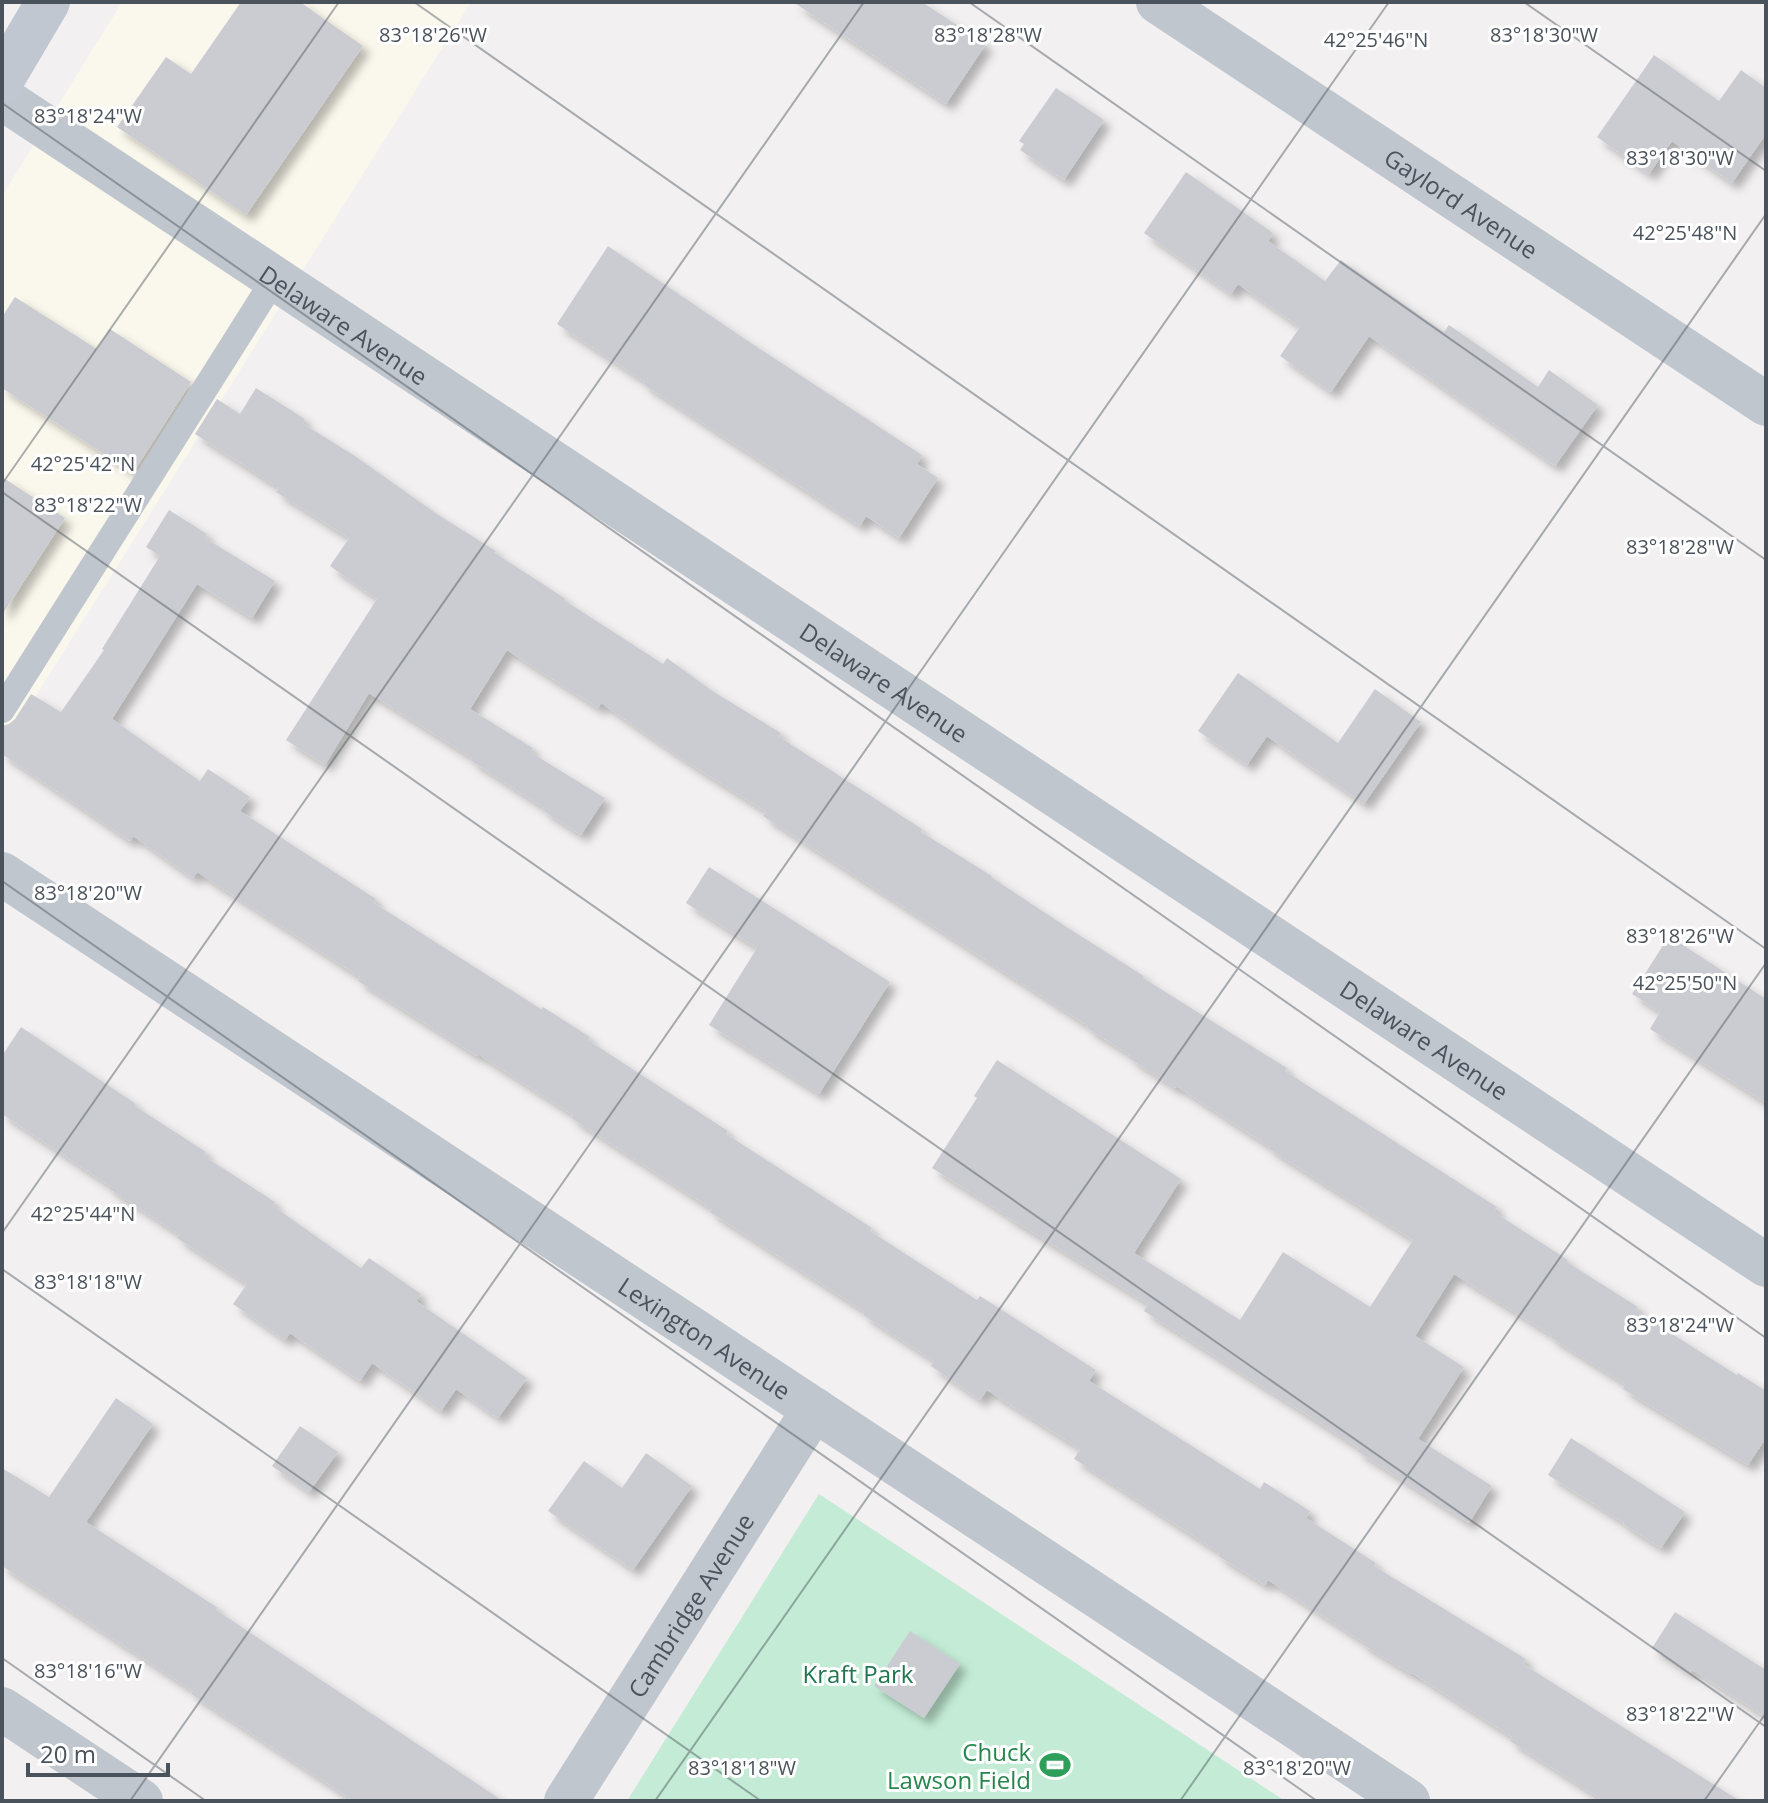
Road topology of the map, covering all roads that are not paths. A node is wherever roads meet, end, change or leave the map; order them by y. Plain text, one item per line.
1 (48, 2) edge
2 (1158, 2) edge
3 (8, 57) edge
4 (2, 98) edge
5 (275, 278) junction
6 (1766, 404) edge
7 (2, 710) edge
8 (2, 874) edge
9 (1766, 1265) edge
10 (814, 1409) junction
11 (2, 1709) edge
12 (141, 1801) edge
13 (566, 1801) edge
14 (1408, 1801) edge

1 - 3 main road
2 - 6 street, Gaylord Avenue
4 - 5 street, Delaware Avenue
5 - 7 lane
5 - 9 street, Delaware Avenue
8 - 10 street, Lexington Avenue
10 - 13 street, Cambridge Avenue
10 - 14 street, Lexington Avenue
11 - 12 street

